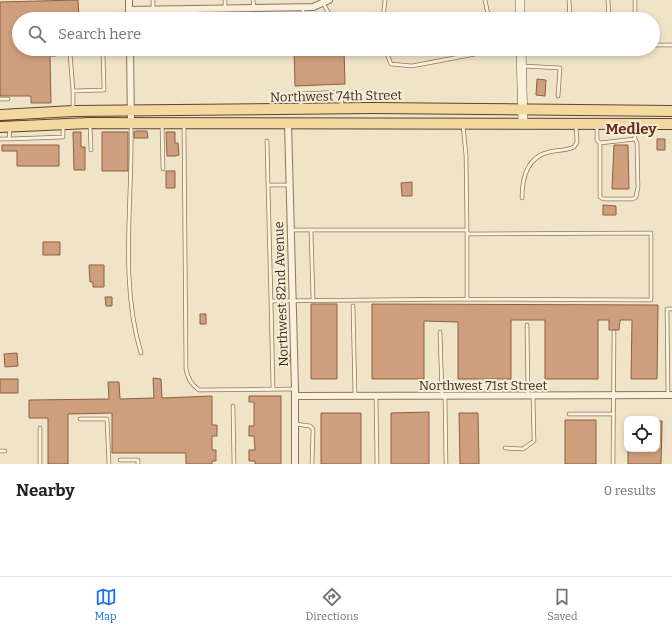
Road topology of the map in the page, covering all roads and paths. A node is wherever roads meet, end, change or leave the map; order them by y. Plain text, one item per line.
1 (129, 0) edge
2 (152, 0) edge
3 (225, 0) edge
4 (253, 0) edge
5 (385, 0) edge
6 (485, 0) edge
7 (520, 0) edge
8 (569, 0) edge
9 (608, 0) edge
10 (635, 0) edge
11 (327, 1) edge
12 (303, 7) junction
13 (225, 8) junction
14 (254, 8) junction
15 (153, 9) junction
16 (129, 10) joint
17 (303, 12) edge
18 (330, 12) edge
19 (384, 12) edge
20 (488, 12) edge
21 (520, 12) edge
22 (570, 12) edge
23 (609, 12) edge
24 (635, 12) edge
25 (660, 45) edge
26 (672, 45) edge
27 (70, 56) edge
28 (103, 56) edge
29 (130, 56) edge
30 (388, 56) edge
31 (465, 56) edge
32 (521, 56) edge
33 (521, 66) junction
34 (72, 91) junction
35 (558, 96) dead end
36 (0, 99) edge
37 (8, 99) dead end
38 (342, 108) junction
39 (522, 108) junction
40 (301, 109) junction
41 (73, 111) junction
42 (132, 111) junction
43 (654, 111) junction
44 (672, 111) edge
45 (0, 115) edge
46 (90, 123) junction
47 (131, 123) junction
48 (162, 123) junction
49 (184, 123) junction
50 (288, 123) junction
51 (63, 124) junction
52 (463, 124) junction
53 (522, 124) junction
54 (576, 124) junction
55 (597, 124) junction
56 (634, 124) junction
57 (672, 124) edge
58 (5, 127) edge
59 (0, 139) edge
60 (9, 139) junction
61 (635, 139) junction
62 (268, 141) dead end
63 (600, 143) junction
64 (91, 150) dead end
65 (163, 170) dead end
66 (268, 185) junction
67 (289, 185) junction
68 (522, 198) dead end
69 (290, 230) junction
70 (311, 230) junction
71 (467, 230) junction
72 (467, 234) junction
73 (467, 299) junction
74 (292, 300) junction
75 (313, 300) junction
76 (271, 301) junction
77 (353, 306) dead end
78 (672, 309) edge
79 (527, 325) dead end
80 (440, 332) dead end
81 (614, 332) dead end
82 (141, 353) dead end
83 (668, 375) junction
84 (672, 375) edge
85 (273, 389) junction
86 (295, 389) junction
87 (670, 395) edge
88 (295, 396) junction
89 (355, 396) junction
90 (376, 396) junction
91 (444, 396) junction
92 (531, 396) junction
93 (613, 396) junction
94 (233, 406) dead end
95 (569, 414) dead end
96 (613, 414) junction
97 (80, 419) dead end
98 (295, 424) junction
99 (40, 428) dead end
100 (505, 448) dead end
101 (0, 451) edge
102 (5, 451) dead end
103 (120, 460) dead end
104 (40, 464) edge
105 (108, 464) edge
106 (138, 464) edge
107 (234, 464) edge
108 (295, 464) edge
109 (312, 464) edge
110 (377, 464) edge
111 (446, 464) edge
112 (613, 464) edge

1 - 16 street
2 - 15 lane
3 - 13 lane
4 - 14 lane
5 - 19 lane
6 - 20 lane
7 - 21 main road
8 - 22 lane
9 - 23 lane
10 - 24 lane
11 - 12 street
11 - 18 lane
12 - 14 street
12 - 17 lane
13 - 14 street
13 - 15 street
15 - 16 street
25 - 26 lane
27 - 34 lane
28 - 34 lane
29 - 42 street
30 - 31 lane
32 - 33 main road
33 - 35 lane
33 - 39 main road
34 - 41 lane
36 - 37 lane
38 - 39 main road, Northwest 74th Street
38 - 40 main road, Northwest 74th Street
38 - 40 lane
39 - 43 main road, Northwest 74th Street
39 - 53 main road
40 - 42 main road, Northwest 74th Street
41 - 42 main road, Northwest 74th Street
41 - 45 main road, Northwest 74th Street
42 - 47 street
43 - 44 main road, Northwest 74th Street
43 - 56 main road
46 - 47 main road, Northwest 74th Street
46 - 51 main road, Northwest 74th Street
46 - 64 lane
47 - 48 main road, Northwest 74th Street
47 - 82 lane
48 - 49 main road, Northwest 74th Street
48 - 65 lane
49 - 50 main road, Northwest 74th Street
49 - 85 lane
50 - 52 main road, Northwest 74th Street
50 - 67 street, Northwest 82nd Avenue
51 - 58 main road, Northwest 74th Street
51 - 60 lane
52 - 53 main road, Northwest 74th Street
52 - 71 lane
53 - 54 main road, Northwest 74th Street
54 - 55 main road, Northwest 74th Street
54 - 68 lane
55 - 56 main road, Northwest 74th Street
55 - 63 lane
56 - 57 main road, Northwest 74th Street
56 - 61 lane
58 - 60 lane
59 - 60 lane
61 - 63 lane
61 - 63 lane
62 - 66 lane
66 - 67 lane
66 - 76 lane
67 - 69 street, Northwest 82nd Avenue
69 - 70 lane
69 - 74 street, Northwest 82nd Avenue
70 - 71 lane
70 - 75 lane
71 - 72 lane
72 - 73 lane
72 - 73 lane
73 - 75 lane
74 - 75 lane
74 - 76 lane
74 - 86 street, Northwest 82nd Avenue
76 - 85 lane
77 - 89 lane
78 - 83 lane
79 - 92 lane
80 - 91 lane
81 - 93 lane
83 - 84 lane
83 - 87 lane
85 - 86 lane
86 - 88 street, Northwest 82nd Avenue
87 - 93 street, Northwest 71st Street
88 - 89 street, Northwest 71st Street
88 - 98 street, Northwest 82nd Avenue
89 - 90 street, Northwest 71st Street
90 - 91 street, Northwest 71st Street
90 - 110 lane
91 - 92 street, Northwest 71st Street
91 - 111 lane
92 - 93 street, Northwest 71st Street
92 - 100 lane
93 - 96 lane
94 - 107 lane
95 - 96 lane
96 - 112 lane
97 - 105 lane
98 - 108 street, Northwest 82nd Avenue
98 - 109 lane
99 - 104 lane
101 - 102 lane
103 - 106 lane

